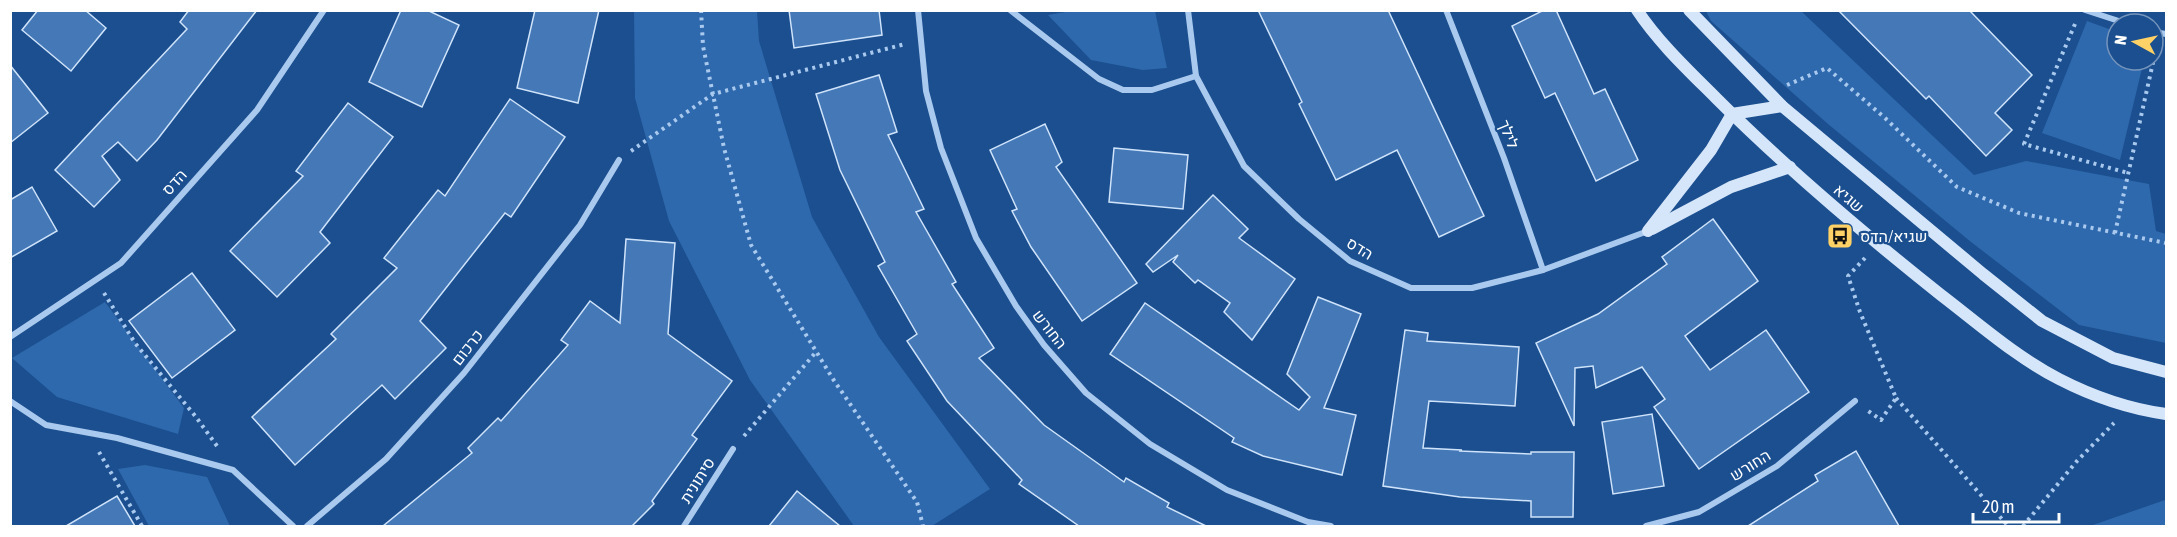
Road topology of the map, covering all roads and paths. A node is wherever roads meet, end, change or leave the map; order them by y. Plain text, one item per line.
1 (324, 10) edge
2 (701, 10) edge
3 (918, 10) edge
4 (1010, 10) edge
5 (1188, 10) edge
6 (1446, 10) edge
7 (1637, 10) edge
8 (1689, 10) edge
9 (2085, 10) edge
10 (2105, 17) edge
11 (2077, 21) dead end
12 (920, 40) junction
13 (2151, 72) edge
14 (1196, 76) junction
15 (1769, 93) junction
16 (713, 94) junction
17 (1782, 106) junction
18 (1732, 114) junction
19 (619, 160) joint
20 (1790, 167) junction
21 (2128, 173) junction
22 (1648, 231) junction
23 (2115, 233) junction
24 (2166, 243) edge
25 (1877, 245) junction
26 (1543, 270) junction
27 (96, 279) junction
28 (10, 337) edge
29 (816, 352) junction
30 (2166, 372) edge
31 (1896, 398) junction
32 (10, 401) edge
33 (1854, 401) joint
34 (2129, 408) junction
35 (2166, 414) edge
36 (88, 433) junction
37 (733, 449) joint
38 (233, 470) junction
39 (142, 526) edge
40 (293, 526) edge
41 (307, 526) edge
42 (684, 526) edge
43 (923, 526) edge
44 (1331, 526) edge
45 (1646, 526) edge
46 (2008, 526) edge
47 (2024, 526) edge

1 - 27 street, הדס
2 - 16 path
3 - 12 street, החורש
4 - 14 street
5 - 14 street, הדס
6 - 26 street, לילך
7 - 18 street, שגיא
8 - 15 street, שגיא
9 - 10 street
11 - 21 path
12 - 16 path
12 - 44 street, החורש
13 - 21 path
14 - 26 street, הדס
15 - 17 street, שגיא
15 - 23 path
16 - 19 path
16 - 29 path
17 - 18 street
17 - 30 street, שגיא
18 - 20 street, שגיא
18 - 22 street
19 - 41 street, כרכום
20 - 22 street
20 - 25 street, שגיא
21 - 23 path
22 - 26 street, הדס
23 - 24 path
25 - 31 path
25 - 34 street, שגיא
27 - 28 street, הדס
27 - 38 path
29 - 37 path
29 - 43 path
31 - 33 path
31 - 46 path
32 - 36 street
33 - 45 street, החורש
34 - 35 street, שגיא
34 - 47 path
36 - 38 street
36 - 39 path
37 - 42 street, סיתונית
38 - 40 street

